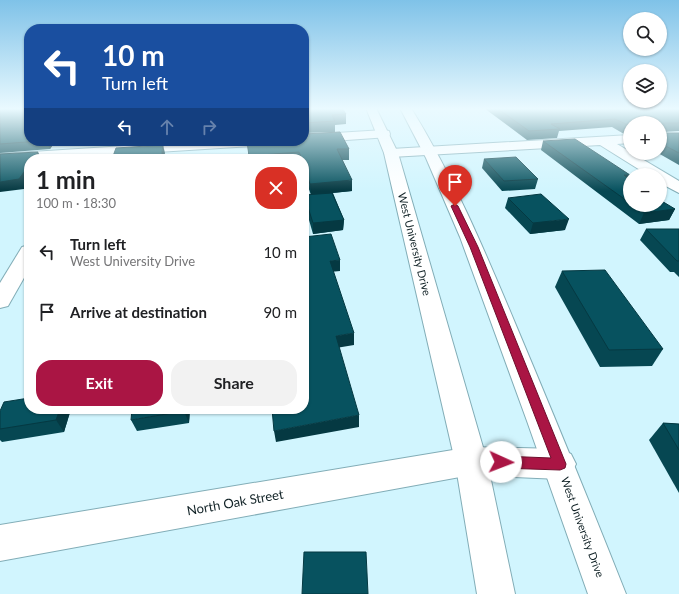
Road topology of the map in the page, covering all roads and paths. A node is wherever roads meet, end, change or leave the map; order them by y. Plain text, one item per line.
1 (385, 136) edge
2 (421, 136) edge
3 (309, 139) edge
4 (623, 140) edge
5 (603, 141) junction
6 (388, 143) junction
7 (205, 146) edge
8 (430, 152) junction
9 (108, 154) edge
10 (24, 157) edge
11 (0, 158) edge
12 (648, 168) edge
13 (667, 180) edge
14 (679, 188) edge
15 (24, 260) edge
16 (0, 301) edge
17 (471, 461) junction
18 (560, 464) junction
19 (0, 543) edge
20 (496, 594) edge
21 (607, 594) edge

1 - 6 main road, West University Drive
2 - 8 main road, West University Drive
3 - 6 main road
4 - 5 main road
5 - 8 main road
5 - 12 main road
6 - 8 main road
6 - 17 main road, West University Drive
7 - 9 main road
8 - 18 main road, West University Drive
10 - 11 main road
13 - 14 main road
15 - 16 main road
17 - 18 main road, North Oak Street
17 - 19 main road, North Oak Street
17 - 20 main road, West University Drive
18 - 21 main road, West University Drive

